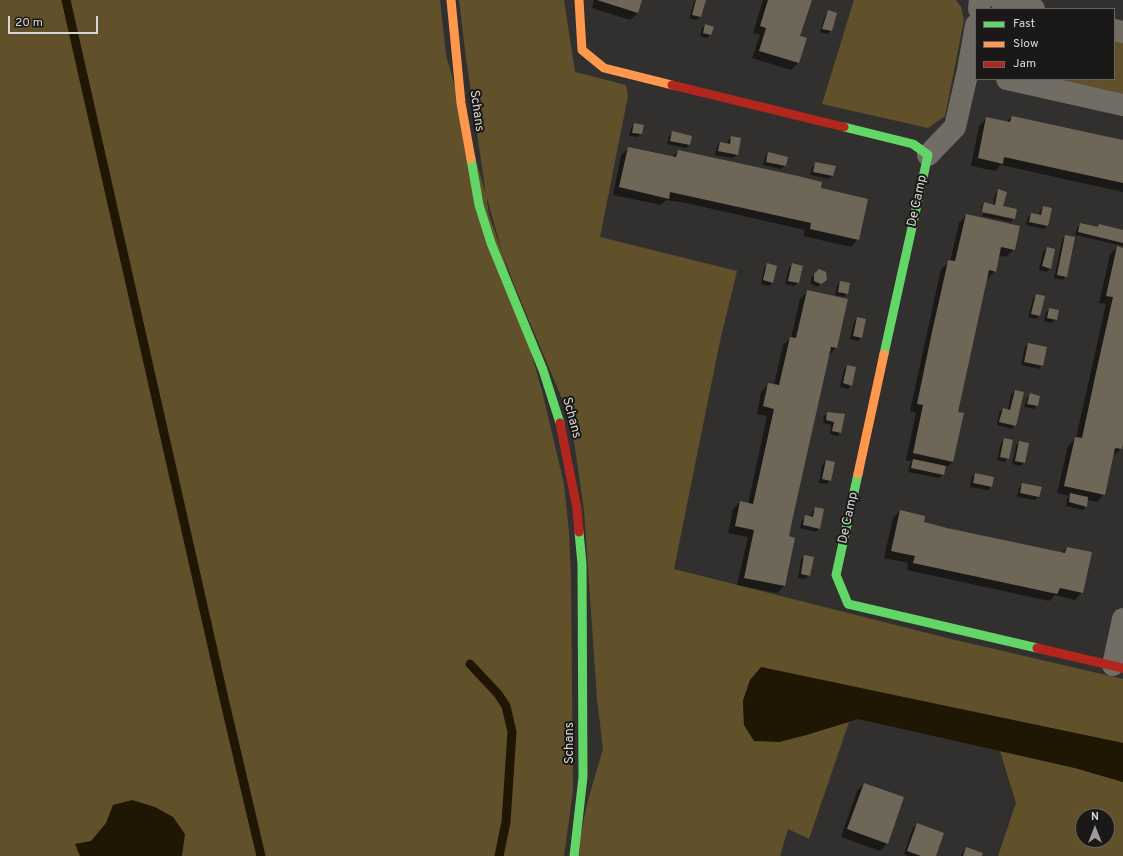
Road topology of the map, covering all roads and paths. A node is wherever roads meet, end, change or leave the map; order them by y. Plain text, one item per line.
1 (451, 0) edge
2 (579, 0) edge
3 (1000, 0) edge
4 (1030, 8) edge
5 (975, 36) edge
6 (972, 71) edge
7 (1011, 80) edge
8 (1123, 105) edge
9 (928, 155) junction
10 (1123, 619) edge
11 (1118, 666) edge
12 (574, 856) edge

1 - 12 street, Schans
2 - 9 street
3 - 4 street
5 - 6 street
6 - 9 street
7 - 8 street
9 - 11 street, De Camp
10 - 11 street

